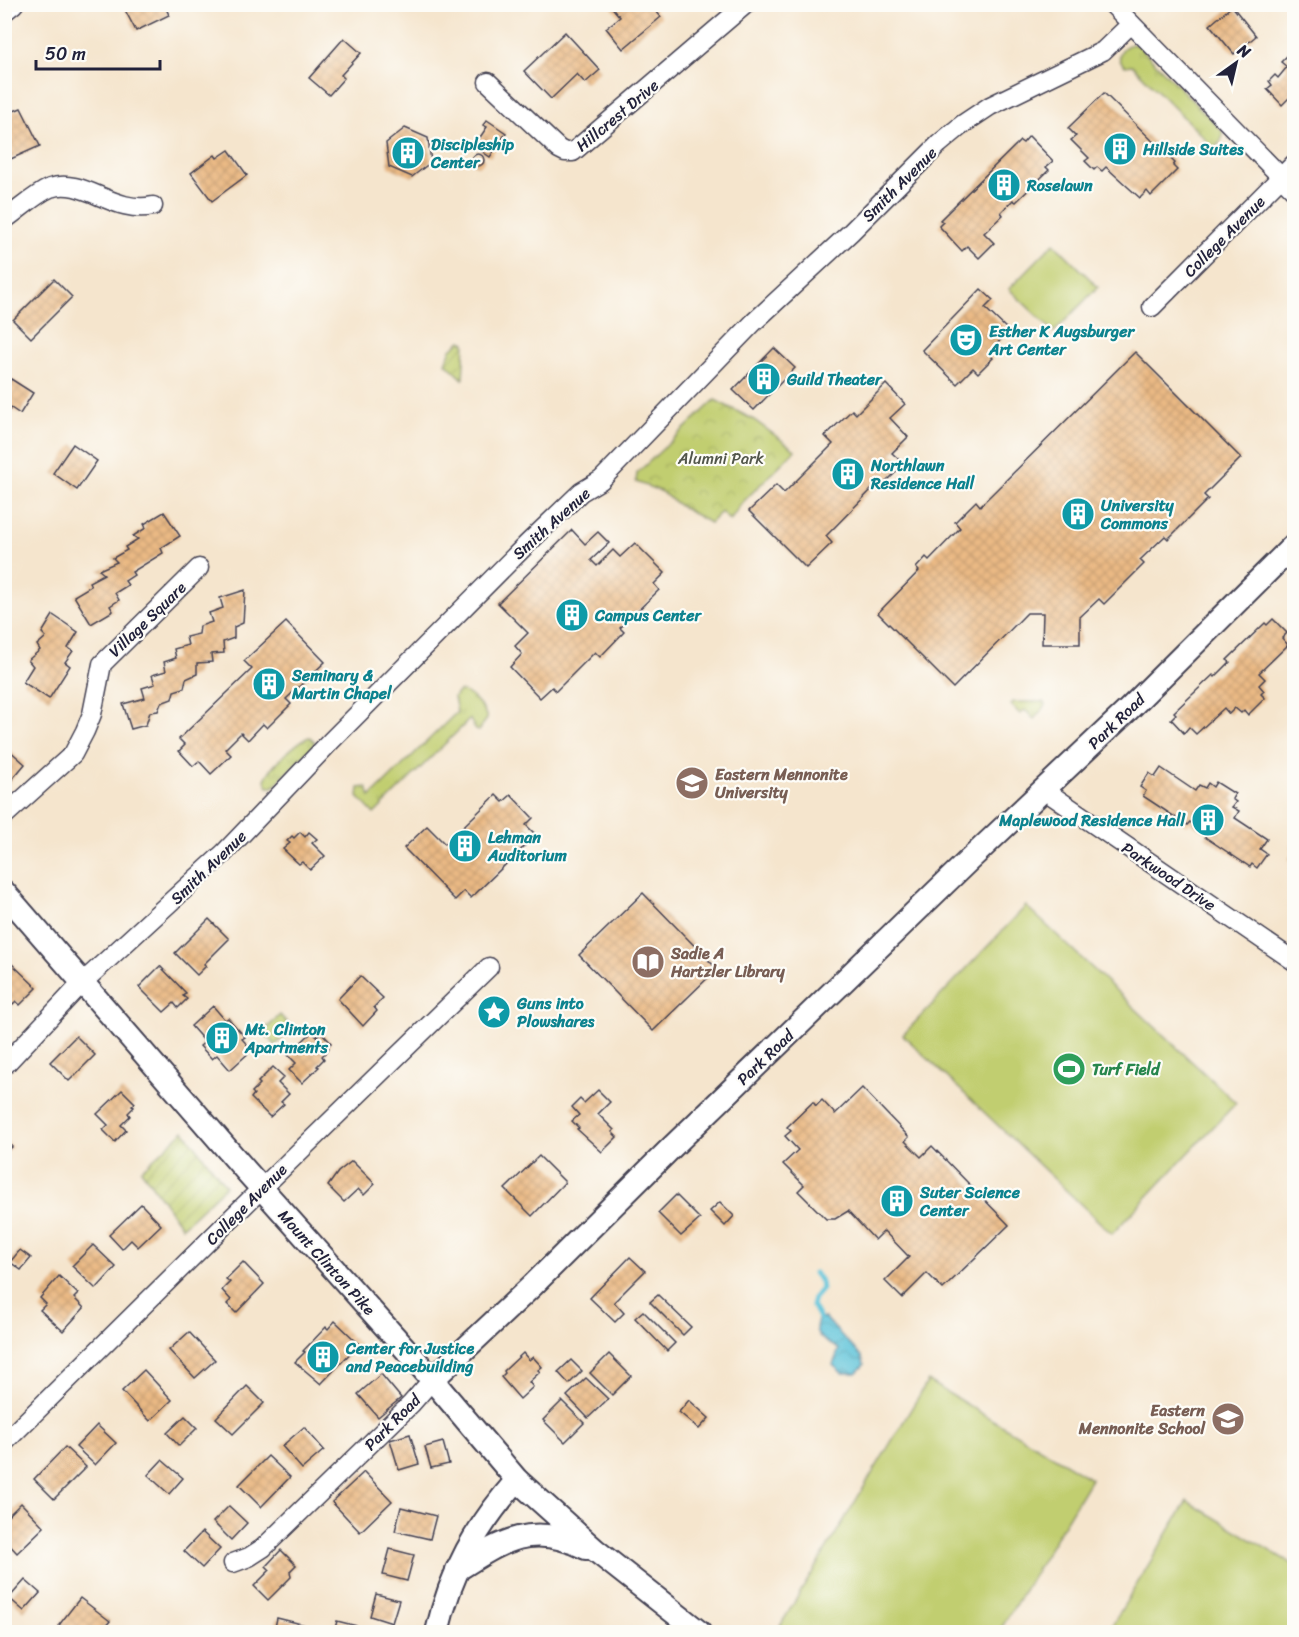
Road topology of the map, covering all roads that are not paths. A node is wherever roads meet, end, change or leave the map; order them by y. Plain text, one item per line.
1 (14, 4) edge
2 (746, 4) edge
3 (1112, 4) edge
4 (4, 12) edge
5 (1131, 24) junction
6 (488, 82) dead end
7 (1290, 177) edge
8 (153, 206) dead end
9 (4, 220) edge
10 (1152, 308) dead end
11 (1294, 545) edge
12 (199, 568) dead end
13 (1044, 790) junction
14 (4, 816) edge
15 (4, 892) edge
16 (1294, 961) edge
17 (489, 967) dead end
18 (82, 984) junction
19 (4, 1066) edge
20 (262, 1188) junction
21 (432, 1380) junction
22 (4, 1443) edge
23 (517, 1480) junction
24 (610, 1562) junction
25 (233, 1563) dead end
26 (457, 1570) junction
27 (437, 1632) edge
28 (699, 1632) edge

1 - 4 street
2 - 6 street, Hillcrest Drive
3 - 5 street
5 - 7 street
5 - 18 street, Smith Avenue
7 - 10 street, College Avenue
8 - 9 street
11 - 13 street, Park Road
12 - 14 street, Village Square
13 - 16 street, Parkwood Drive
13 - 21 street, Park Road
15 - 18 street, Mount Clinton Pike
17 - 20 street, College Avenue
18 - 19 street, Smith Avenue
18 - 20 street, Mount Clinton Pike
20 - 21 street, Mount Clinton Pike
20 - 22 street, College Avenue
21 - 23 street, Mount Clinton Pike
21 - 25 street, Park Road
23 - 24 street, Mount Clinton Pike
23 - 26 street
24 - 26 street
24 - 28 street, Mount Clinton Pike
26 - 27 street

